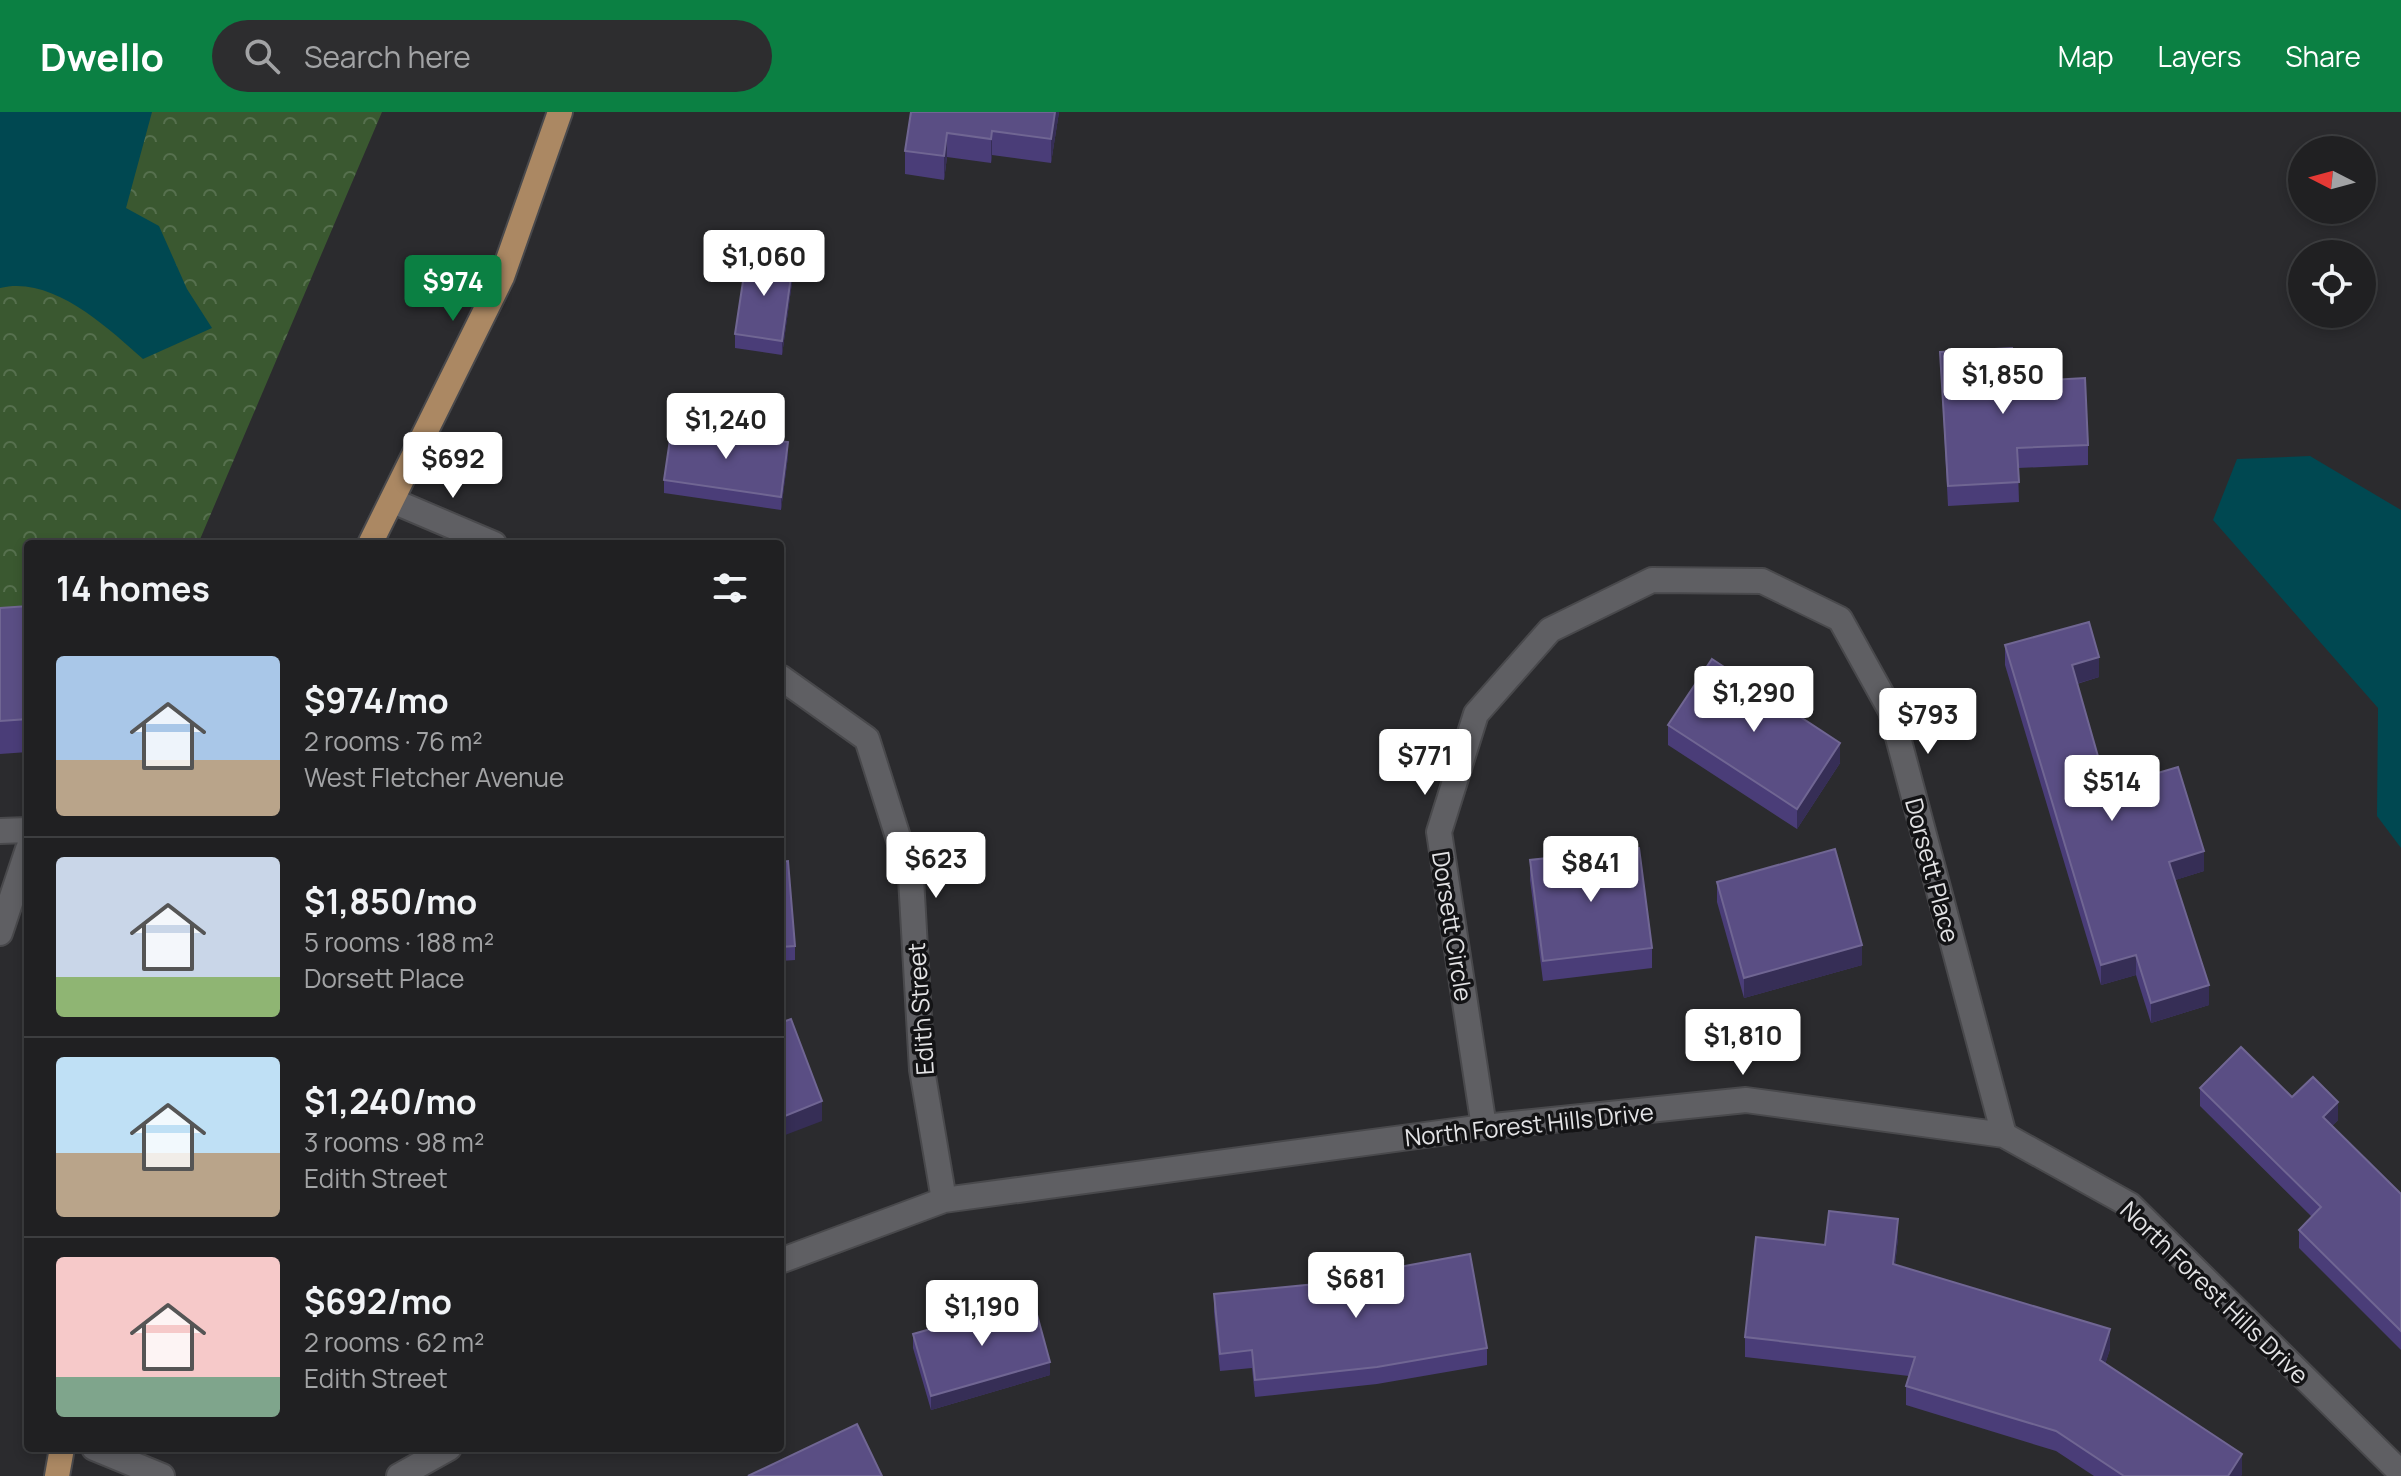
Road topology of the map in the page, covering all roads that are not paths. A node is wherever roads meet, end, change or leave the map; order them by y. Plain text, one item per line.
1 (560, 112) edge
2 (393, 501) junction
3 (372, 540) edge
4 (485, 540) edge
5 (1652, 580) joint
6 (784, 680) edge
7 (24, 830) edge
8 (0, 831) edge
9 (24, 861) edge
10 (0, 933) edge
11 (1484, 1127) junction
12 (2004, 1135) junction
13 (944, 1200) junction
14 (784, 1260) edge
15 (61, 1452) edge
16 (104, 1452) edge
17 (442, 1452) edge
18 (2401, 1473) edge
19 (57, 1476) edge
20 (162, 1476) edge
21 (399, 1476) edge

1 - 2 main road
2 - 3 main road
2 - 4 street
5 - 11 street, Dorsett Circle
5 - 12 street, Dorsett Place
6 - 13 street, Edith Street
7 - 8 street
9 - 10 street
11 - 12 street, North Forest Hills Drive
11 - 13 street, North Forest Hills Drive
12 - 18 street, North Forest Hills Drive
13 - 14 street, North Forest Hills Drive
15 - 19 main road
16 - 20 street
17 - 21 street

